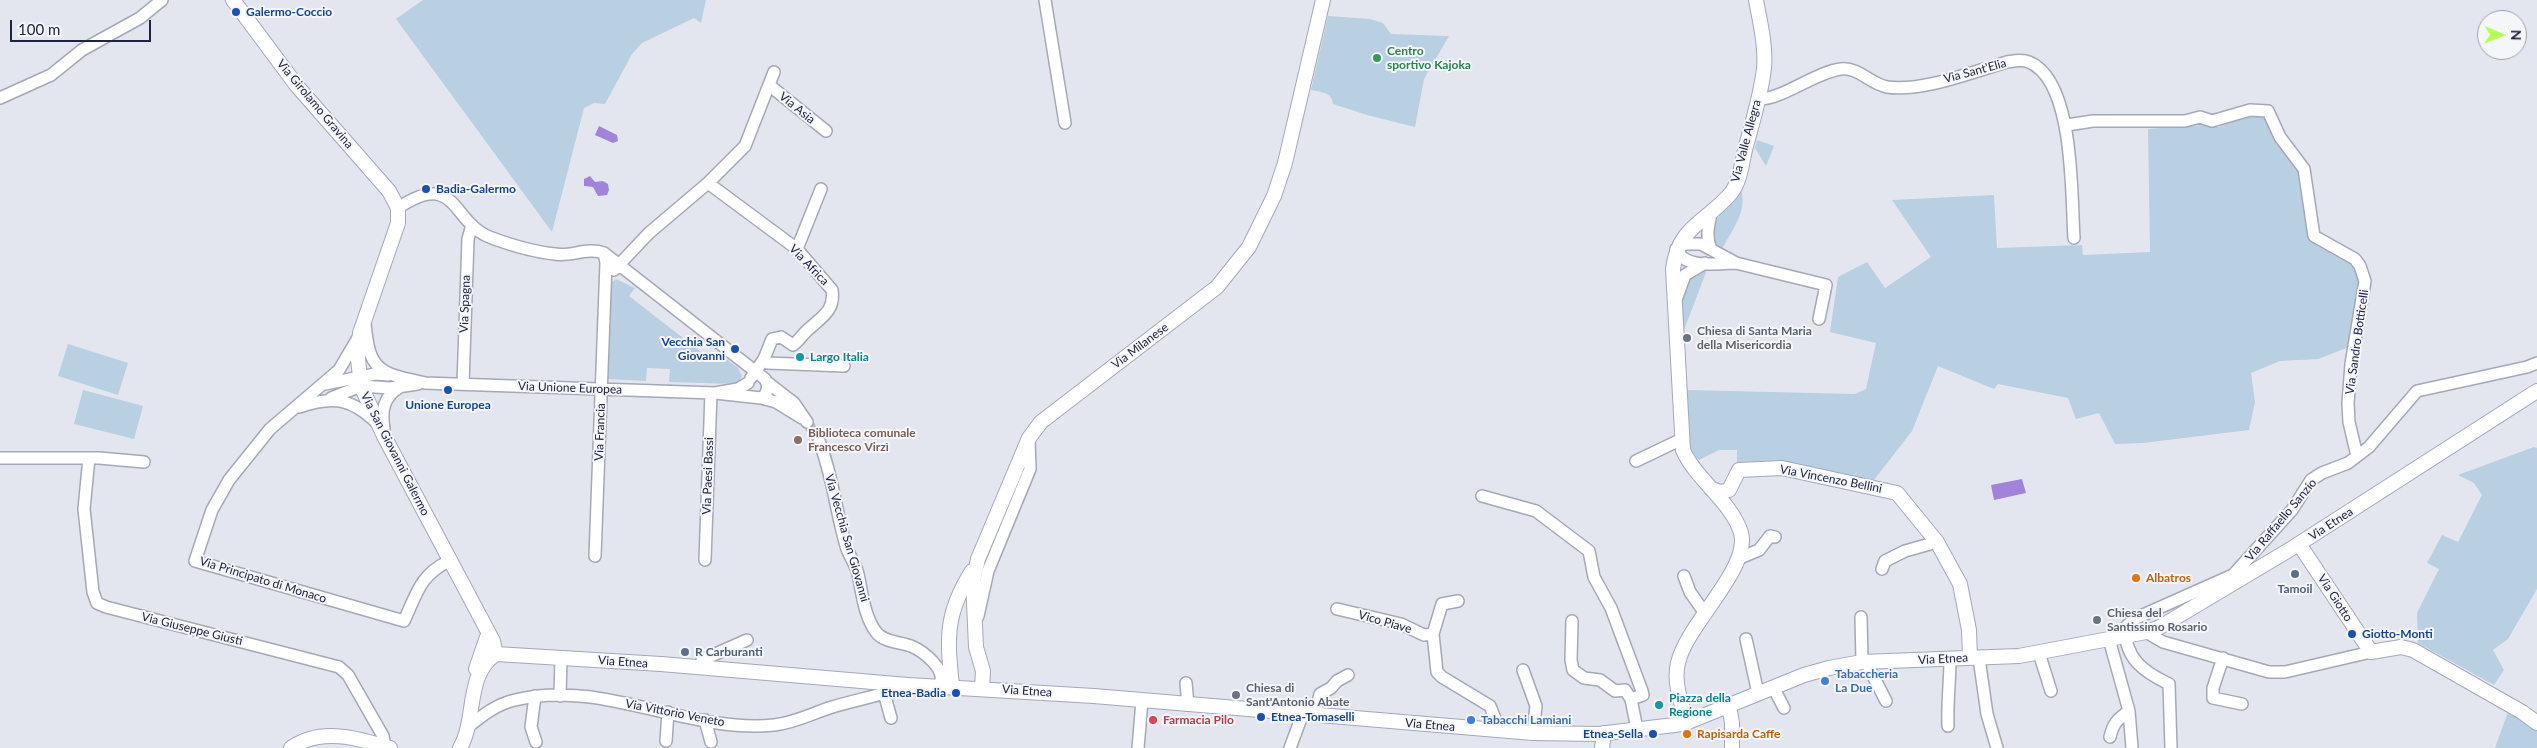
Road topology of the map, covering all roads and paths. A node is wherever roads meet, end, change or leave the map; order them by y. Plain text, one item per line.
1 (162, 0) edge
2 (233, 0) edge
3 (1045, 0) edge
4 (1323, 0) edge
5 (1756, 0) edge
6 (774, 72) dead end
7 (769, 85) junction
8 (1760, 92) junction
9 (0, 98) edge
10 (1065, 123) dead end
11 (2067, 125) junction
12 (826, 131) dead end
13 (708, 183) junction
14 (821, 189) dead end
15 (398, 208) junction
16 (1712, 210) junction
17 (472, 225) junction
18 (2074, 238) dead end
19 (797, 249) junction
20 (1676, 249) junction
21 (1711, 249) junction
22 (604, 252) junction
23 (1705, 263) junction
24 (1736, 263) junction
25 (619, 266) junction
26 (605, 278) junction
27 (1674, 306) junction
28 (1820, 318) dead end
29 (365, 319) junction
30 (360, 333) junction
31 (764, 359) junction
32 (2537, 363) edge
33 (844, 366) dead end
34 (390, 375) junction
35 (756, 378) junction
36 (360, 381) junction
37 (425, 382) junction
38 (325, 384) junction
39 (462, 384) junction
40 (400, 387) junction
41 (601, 389) junction
42 (2537, 391) edge
43 (713, 393) junction
44 (756, 397) junction
45 (331, 398) junction
46 (294, 408) junction
47 (382, 431) junction
48 (1029, 438) junction
49 (1682, 439) junction
50 (819, 441) tunnel mouth
51 (2357, 456) junction
52 (0, 458) edge
53 (89, 458) junction
54 (144, 462) dead end
55 (1636, 462) dead end
56 (1732, 487) junction
57 (1712, 489) junction
58 (1482, 496) dead end
59 (1734, 519) junction
60 (1775, 537) dead end
61 (1936, 542) junction
62 (2299, 544) junction
63 (595, 556) dead end
64 (1740, 558) junction
65 (978, 559) junction
66 (705, 560) dead end
67 (449, 561) junction
68 (1882, 569) dead end
69 (1684, 576) dead end
70 (1458, 601) dead end
71 (1337, 609) dead end
72 (1704, 612) junction
73 (1861, 617) dead end
74 (1572, 621) dead end
75 (486, 632) junction
76 (2146, 632) junction
77 (974, 633) junction
78 (1433, 634) junction
79 (2125, 636) junction
80 (1746, 639) dead end
81 (2108, 639) junction
82 (747, 640) dead end
83 (2371, 652) junction
84 (2039, 653) junction
85 (496, 654) junction
86 (561, 658) junction
87 (1974, 658) junction
88 (2223, 658) junction
89 (1950, 660) junction
90 (1864, 662) junction
91 (701, 668) junction
92 (1523, 670) dead end
93 (1348, 675) dead end
94 (945, 677) junction
95 (1186, 683) dead end
96 (908, 685) junction
97 (1773, 687) junction
98 (982, 688) junction
99 (2051, 691) dead end
100 (884, 693) junction
101 (1758, 693) junction
102 (474, 694) junction
103 (536, 696) junction
104 (560, 696) junction
105 (1630, 699) junction
106 (1142, 700) junction
107 (1886, 700) dead end
108 (2242, 704) dead end
109 (1188, 705) junction
110 (1729, 706) junction
111 (1784, 708) dead end
112 (2129, 711) junction
113 (668, 712) junction
114 (1309, 714) junction
115 (891, 718) dead end
116 (2534, 719) edge
117 (705, 720) junction
118 (1687, 723) junction
119 (469, 726) junction
120 (1948, 726) dead end
121 (1637, 729) junction
122 (1500, 731) junction
123 (1533, 733) junction
124 (1604, 733) junction
125 (2110, 737) dead end
126 (666, 741) dead end
127 (536, 742) dead end
128 (711, 742) dead end
129 (387, 747) edge
130 (291, 748) edge
131 (460, 748) edge
132 (1138, 748) edge
133 (1290, 748) edge
134 (1602, 748) edge
135 (1732, 748) edge
136 (1997, 748) edge
137 (2132, 748) edge
138 (2171, 748) edge

1 - 9 street
2 - 15 main road, Via Girolamo Gravina
3 - 10 street
4 - 48 main road, Via Milanese
5 - 8 main road, Via Valle Allegra
6 - 7 street
7 - 12 street, Via Asia
7 - 13 street
8 - 11 street, Via Sant'Elia
8 - 16 main road, Via Valle Allegra
11 - 18 street, Via Sant'Elia
11 - 51 street, Via Sandro Botticelli
13 - 19 street, Via Africa
13 - 25 street
14 - 19 street
15 - 17 street
15 - 29 main road, Via San Giovanni Galermo
16 - 20 main road, Via Valle Allegra
16 - 21 street
17 - 22 street
17 - 39 street, Via Spagna
19 - 31 street, Via Africa
20 - 21 street
20 - 23 street
20 - 27 main road, Via Valle Allegra
21 - 24 street
22 - 25 street
22 - 26 street, Via Francia
23 - 24 street
23 - 27 street
24 - 28 street
25 - 26 street
25 - 35 street
26 - 41 street, Via Francia
27 - 49 main road, Via Valle Allegra
29 - 30 main road, Via San Giovanni Galermo
29 - 34 street
30 - 36 main road, Via San Giovanni Galermo
30 - 38 street
31 - 33 street
31 - 35 street
32 - 51 street, Via Raffaello Sanzio
34 - 36 street
34 - 37 street
35 - 43 street
35 - 44 street
35 - 44 street
35 - 44 street
36 - 38 street
36 - 40 street
36 - 45 street
36 - 47 main road, Via San Giovanni Galermo
37 - 39 street, Via Unione Europea
37 - 40 street
38 - 46 street
39 - 41 street, Via Unione Europea
40 - 47 street
41 - 43 street, Via Unione Europea
41 - 63 street, Via Francia
42 - 62 main road, Via Etnea
43 - 44 street
43 - 66 street, Via Paesi Bassi
45 - 46 street
45 - 47 street
46 - 67 street, Via Principato di Monaco
47 - 67 main road, Via San Giovanni Galermo
48 - 65 main road, Via Milanese
48 - 77 street
49 - 55 street
49 - 57 main road, Via Valle Allegra
50 - 94 street, Via Vecchia San Giovanni
51 - 79 street, Via Raffaello Sanzio
52 - 53 street
53 - 54 street
53 - 129 street, Via Giuseppe Giusti
56 - 57 main road
56 - 59 main road
56 - 61 main road, Via Vincenzo Bellini
57 - 59 main road, Via Valle Allegra
58 - 105 street
59 - 64 main road
60 - 64 street
61 - 68 street
61 - 87 main road, Via Vincenzo Bellini
62 - 76 main road, Via Etnea
62 - 83 main road, Via Giotto
64 - 72 main road
65 - 77 main road, Via Milanese
65 - 94 main road
67 - 75 main road, Via San Giovanni Galermo
69 - 72 street
70 - 78 street
71 - 78 street, Vico Piave
72 - 118 main road
73 - 90 street
74 - 105 street
75 - 85 main road, Via San Giovanni Galermo
75 - 102 main road
76 - 79 main road, Via Etnea
76 - 88 street
77 - 98 main road, Via Milanese
78 - 122 street
79 - 81 main road, Via Etnea
79 - 138 street
80 - 101 street
81 - 84 main road, Via Etnea
81 - 112 street
82 - 91 street
83 - 88 street
83 - 116 main road
84 - 87 main road, Via Etnea
84 - 99 street
85 - 86 main road, Via Etnea
85 - 102 main road
86 - 91 main road, Via Etnea
86 - 104 street
87 - 89 main road, Via Etnea
87 - 136 street
88 - 108 street
89 - 90 main road, Via Etnea
89 - 120 street
90 - 97 main road, Via Etnea
90 - 107 street
91 - 96 main road, Via Etnea
92 - 123 street
93 - 114 street
94 - 96 main road, Via Etnea
94 - 98 main road, Via Etnea
95 - 109 street
96 - 100 street, Via Vittorio Veneto
97 - 101 main road, Via Etnea
97 - 111 street
98 - 106 main road, Via Etnea
100 - 115 street
100 - 117 street, Via Vittorio Veneto
101 - 110 main road, Via Etnea
102 - 119 main road
103 - 104 street, Via Vittorio Veneto
103 - 119 street, Via Vittorio Veneto
103 - 127 street
104 - 113 street, Via Vittorio Veneto
105 - 121 street
106 - 109 main road, Via Etnea
106 - 132 street
109 - 114 main road, Via Etnea
110 - 118 main road, Via Etnea
110 - 135 main road
112 - 125 street
112 - 137 street
113 - 117 street, Via Vittorio Veneto
113 - 126 street
114 - 122 main road, Via Etnea
114 - 133 street
117 - 128 street
118 - 121 main road, Via Etnea
119 - 131 main road
121 - 124 main road, Via Etnea
122 - 123 main road, Via Etnea
123 - 124 main road, Via Etnea
124 - 134 main road
129 - 130 main road

